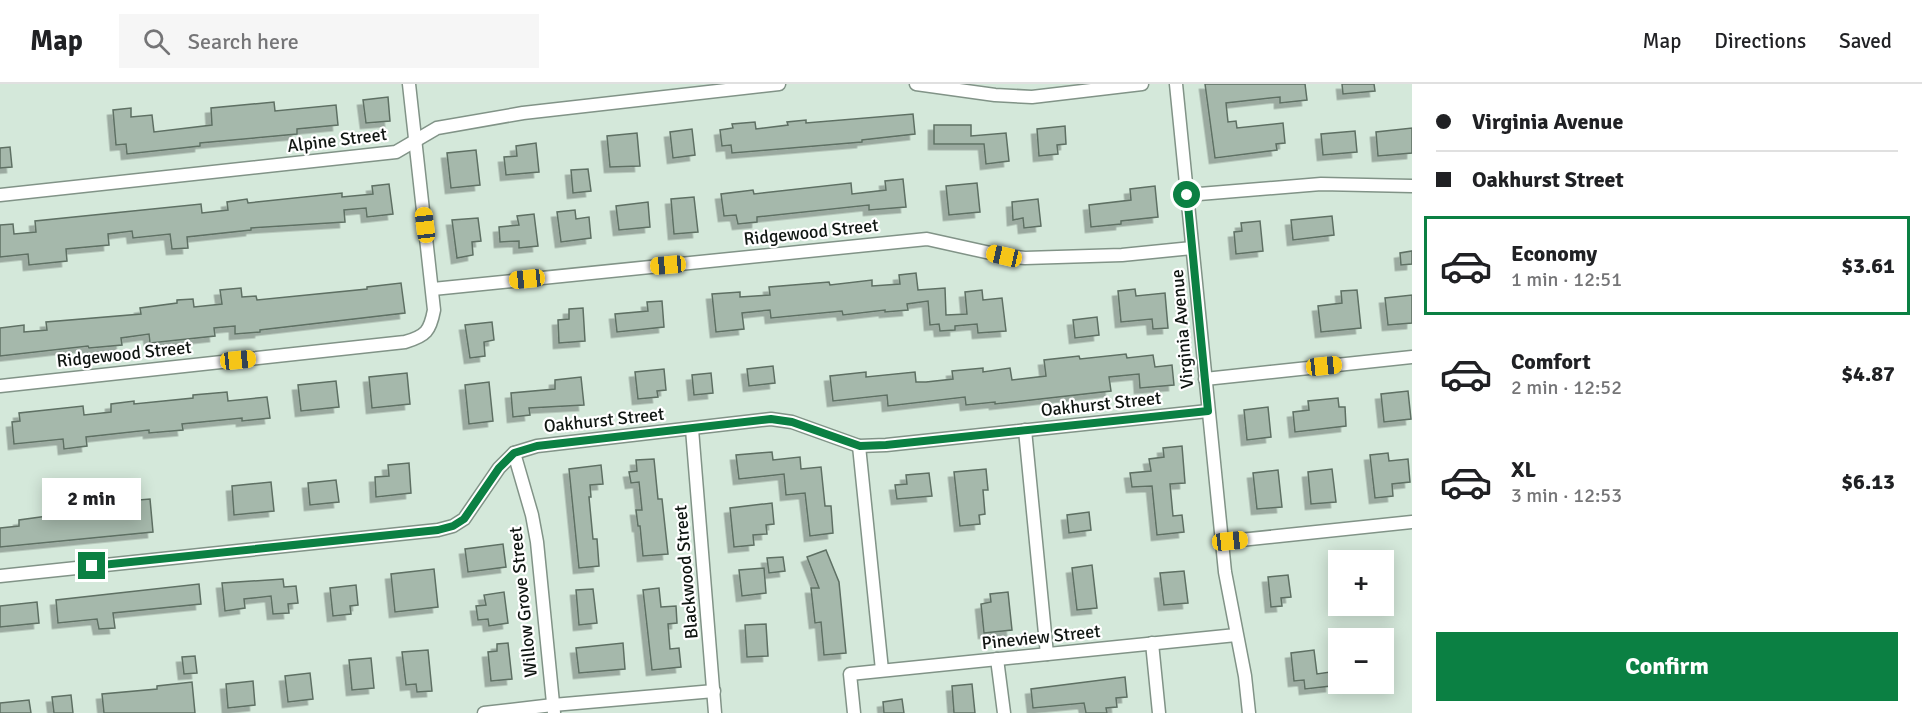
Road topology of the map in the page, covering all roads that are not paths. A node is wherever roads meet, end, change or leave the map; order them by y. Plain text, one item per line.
1 (409, 84) edge
2 (779, 84) edge
3 (916, 84) edge
4 (1142, 84) edge
5 (1176, 84) edge
6 (415, 140) junction
7 (1412, 186) edge
8 (0, 195) edge
9 (1187, 195) junction
10 (1192, 248) junction
11 (433, 288) junction
12 (1412, 357) edge
13 (1205, 379) junction
14 (0, 386) edge
15 (1208, 411) junction
16 (692, 429) junction
17 (1025, 430) junction
18 (860, 446) junction
19 (514, 453) junction
20 (1412, 522) edge
21 (1221, 542) junction
22 (0, 576) edge
23 (1236, 635) junction
24 (1152, 643) junction
25 (1047, 654) junction
26 (997, 659) junction
27 (882, 670) junction
28 (714, 691) junction
29 (553, 709) edge
30 (484, 713) edge
31 (715, 713) edge
32 (854, 713) edge
33 (1004, 713) edge
34 (1159, 713) edge
35 (1249, 713) edge

1 - 6 street
2 - 6 street, Alpine Street
3 - 4 street
5 - 9 street, Virginia Avenue
6 - 8 street, Alpine Street
6 - 11 street
7 - 9 street
9 - 10 street, Virginia Avenue
10 - 11 street, Ridgewood Street
10 - 13 street, Virginia Avenue
11 - 14 street, Ridgewood Street
12 - 13 street
13 - 15 street, Virginia Avenue
15 - 17 street, Oakhurst Street
15 - 21 street, Virginia Avenue
16 - 18 street, Oakhurst Street
16 - 19 street, Oakhurst Street
16 - 28 street, Blackwood Street
17 - 18 street, Oakhurst Street
17 - 25 street
18 - 27 street
19 - 22 street
19 - 29 street, Willow Grove Street
20 - 21 street
21 - 23 street, Virginia Avenue
23 - 24 street, Pineview Street
23 - 35 street, Virginia Avenue
24 - 25 street, Pineview Street
24 - 34 street
25 - 26 street, Pineview Street
26 - 27 street, Pineview Street
26 - 33 street
27 - 32 street, Pineview Street
28 - 29 street
28 - 31 street, Blackwood Street
29 - 30 street

